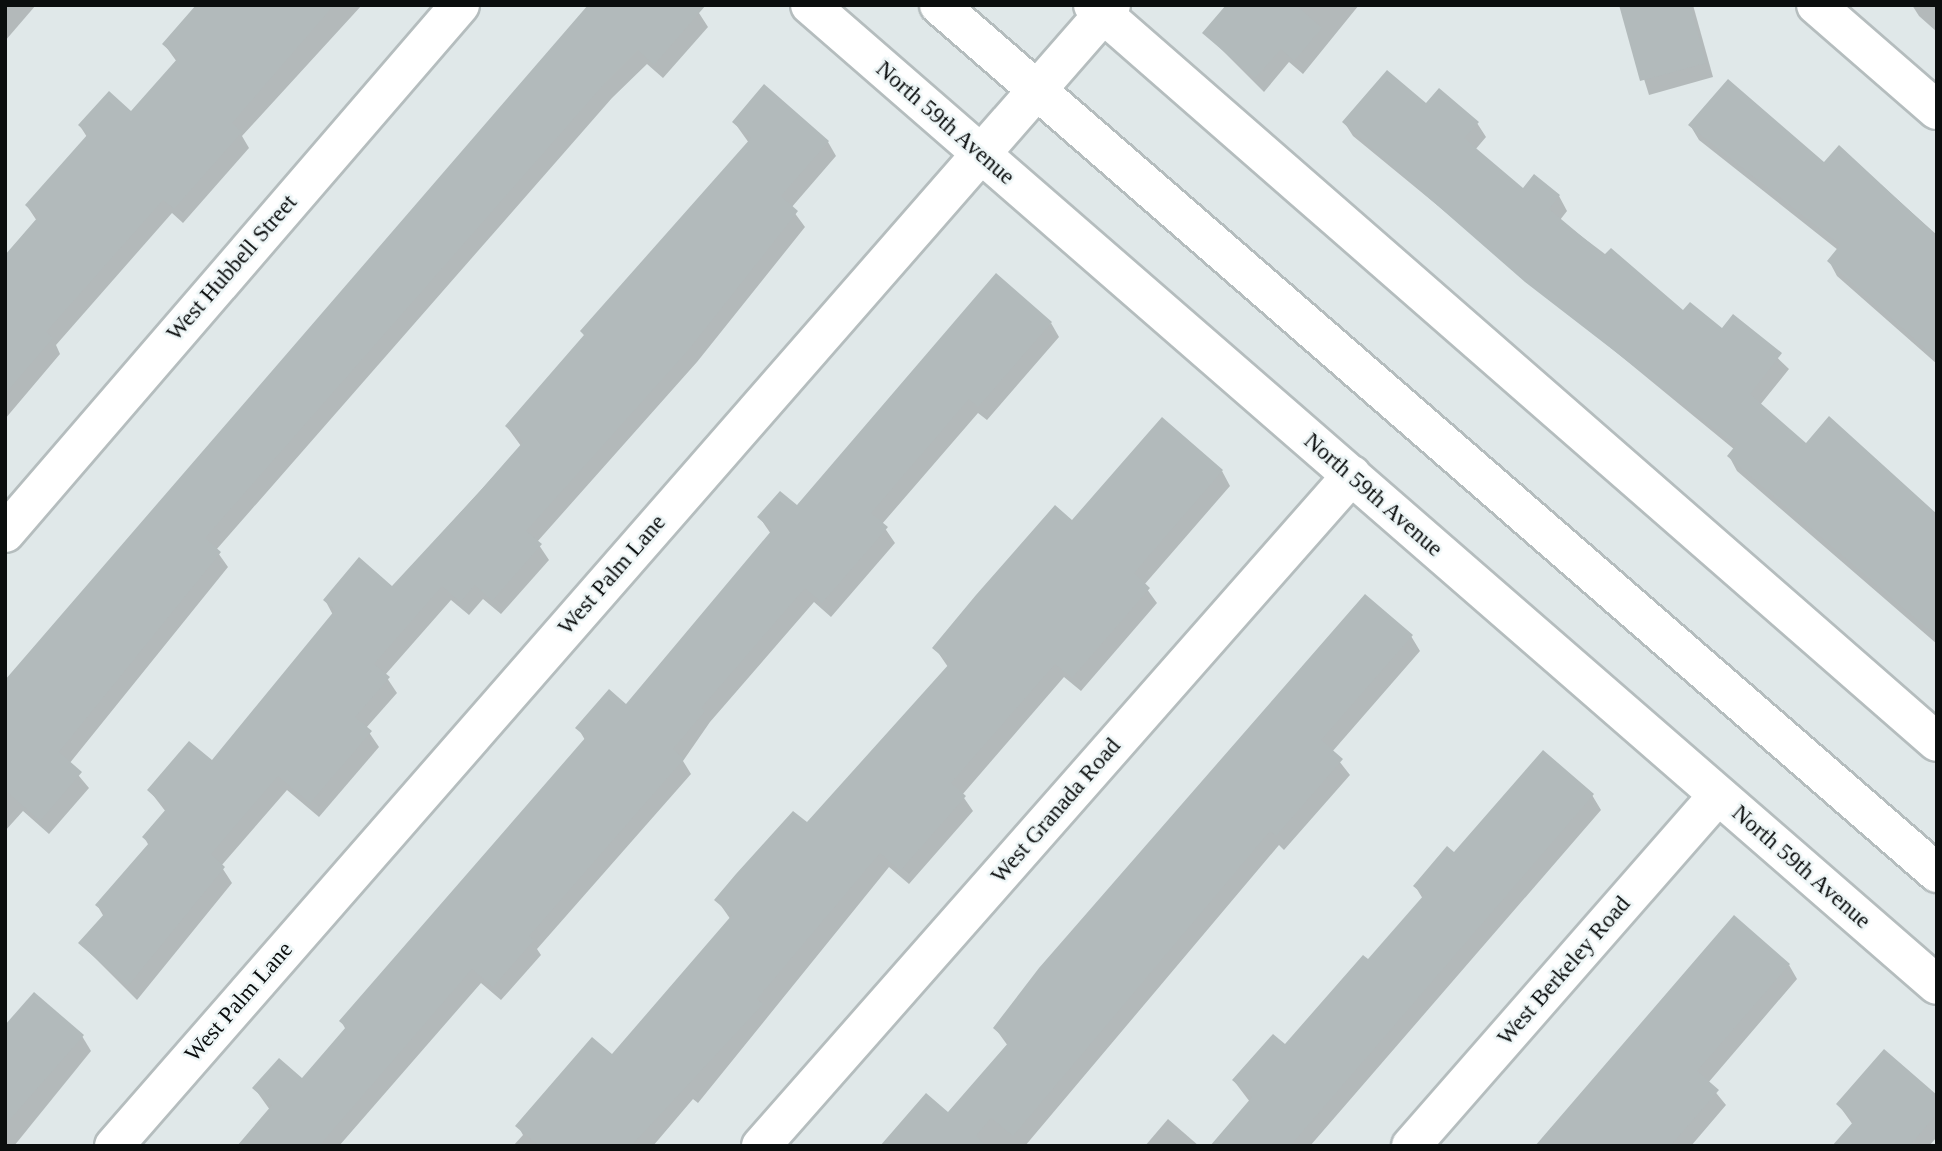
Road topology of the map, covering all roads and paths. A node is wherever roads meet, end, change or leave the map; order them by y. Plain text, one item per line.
1 (460, 5) edge
2 (810, 5) edge
3 (939, 5) edge
4 (1816, 5) edge
5 (1102, 8) edge
6 (1036, 90) junction
7 (1937, 110) edge
8 (980, 154) junction
9 (1352, 475) junction
10 (5, 533) edge
11 (1937, 742) edge
12 (1718, 796) junction
13 (1937, 873) edge
14 (1937, 985) edge
15 (114, 1146) edge
16 (761, 1146) edge
17 (1410, 1146) edge

1 - 10 street, West Hubbell Street
2 - 8 street, North 59th Avenue
3 - 6 street
4 - 7 street
5 - 6 street, West Palm Lane
5 - 11 street
6 - 8 street, West Palm Lane
6 - 13 street
8 - 9 street, North 59th Avenue
8 - 15 street, West Palm Lane
9 - 12 street, North 59th Avenue
9 - 16 street, West Granada Road
12 - 14 street, North 59th Avenue
12 - 17 street, West Berkeley Road

